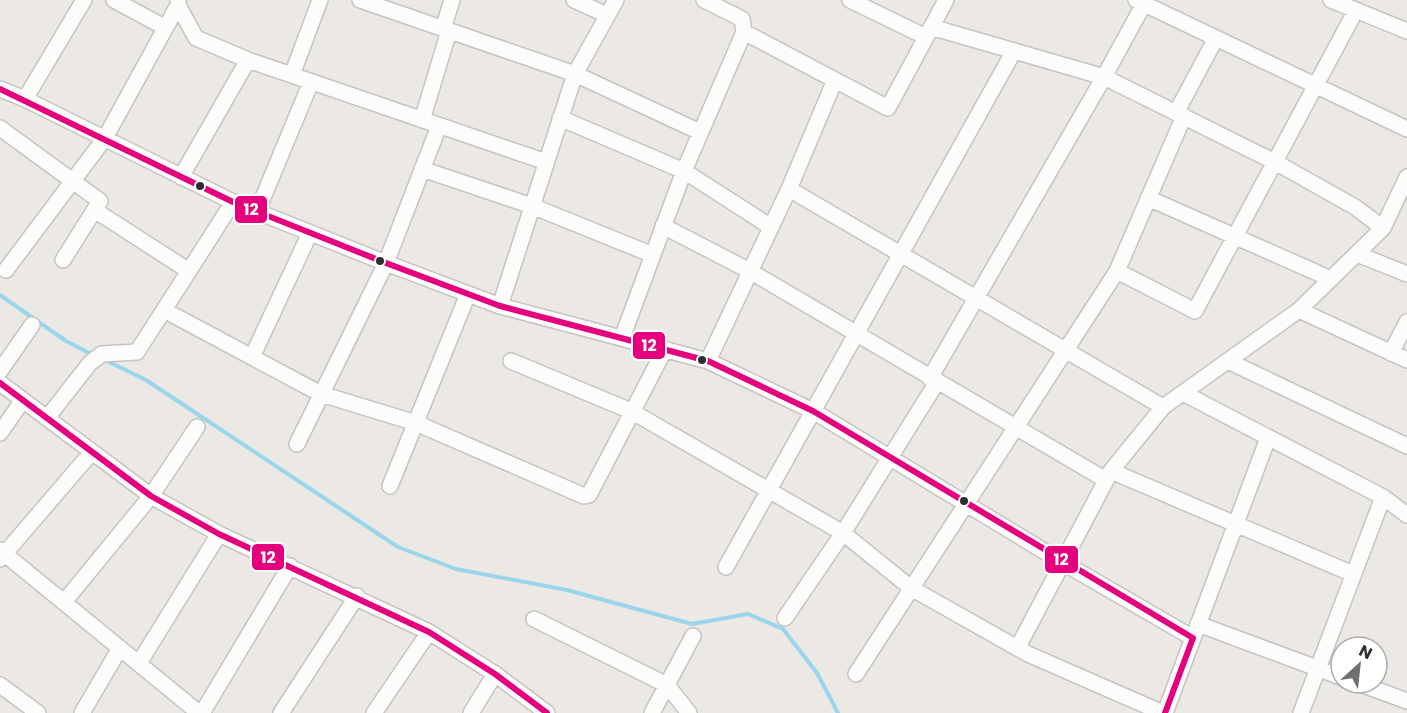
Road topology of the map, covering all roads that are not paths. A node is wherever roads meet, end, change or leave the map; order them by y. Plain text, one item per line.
1 (84, 0) edge
2 (114, 0) edge
3 (320, 0) edge
4 (360, 0) edge
5 (452, 0) edge
6 (574, 0) edge
7 (616, 0) edge
8 (704, 0) edge
9 (850, 0) edge
10 (946, 0) edge
11 (1331, 0) edge
12 (1142, 1) edge
13 (178, 3) edge
14 (735, 7) edge
15 (1356, 10) junction
16 (607, 15) junction
17 (164, 27) junction
18 (446, 30) junction
19 (1407, 31) edge
20 (744, 32) junction
21 (928, 32) junction
22 (1216, 38) junction
23 (1014, 51) junction
24 (248, 60) junction
25 (574, 74) junction
26 (292, 75) junction
27 (1104, 77) junction
28 (835, 80) junction
29 (311, 82) junction
30 (1316, 86) junction
31 (0, 90) edge
32 (25, 99) junction
33 (1180, 115) junction
34 (560, 118) junction
35 (422, 120) junction
36 (439, 126) junction
37 (0, 128) edge
38 (1407, 129) edge
39 (700, 132) junction
40 (105, 138) junction
41 (546, 162) junction
42 (1275, 162) junction
43 (422, 170) junction
44 (684, 171) junction
45 (181, 177) junction
46 (1407, 177) edge
47 (74, 180) junction
48 (789, 189) junction
49 (1148, 198) junction
50 (233, 202) junction
51 (532, 206) junction
52 (96, 211) junction
53 (256, 212) junction
54 (663, 226) junction
55 (771, 227) junction
56 (1383, 228) junction
57 (310, 233) junction
58 (1235, 237) junction
59 (901, 254) junction
60 (1357, 254) junction
61 (652, 255) junction
62 (63, 260) dead end
63 (387, 263) junction
64 (6, 270) dead end
65 (748, 270) junction
66 (189, 271) junction
67 (1117, 271) junction
68 (1407, 274) edge
69 (1330, 279) junction
70 (468, 294) junction
71 (977, 297) junction
72 (500, 306) junction
73 (164, 310) junction
74 (1299, 310) junction
75 (1407, 322) edge
76 (32, 325) dead end
77 (855, 335) junction
78 (622, 338) junction
79 (665, 349) junction
80 (1066, 349) junction
81 (1392, 353) junction
82 (252, 357) junction
83 (1407, 360) edge
84 (512, 361) dead end
85 (708, 361) junction
86 (1228, 361) junction
87 (0, 371) edge
88 (934, 380) junction
89 (0, 383) edge
90 (1183, 393) junction
91 (321, 394) junction
92 (23, 400) junction
93 (1163, 406) junction
94 (632, 411) junction
95 (813, 411) junction
96 (47, 418) junction
97 (416, 423) junction
98 (197, 427) dead end
99 (1015, 427) junction
100 (0, 433) edge
101 (1268, 438) junction
102 (297, 444) dead end
103 (1407, 446) edge
104 (92, 452) junction
105 (890, 458) junction
106 (1109, 476) junction
107 (390, 486) dead end
108 (768, 492) junction
109 (152, 496) junction
110 (1383, 497) junction
111 (966, 504) junction
112 (1407, 515) edge
113 (1235, 526) junction
114 (843, 533) junction
115 (219, 534) junction
116 (1, 554) edge
117 (1062, 562) junction
118 (290, 566) junction
119 (726, 567) dead end
120 (1353, 574) junction
121 (911, 588) junction
122 (357, 596) junction
123 (64, 602) junction
124 (785, 618) dead end
125 (534, 619) dead end
126 (1196, 631) junction
127 (429, 632) junction
128 (693, 636) dead end
129 (1018, 647) junction
130 (120, 648) junction
131 (139, 663) junction
132 (1319, 669) junction
133 (1329, 673) edge
134 (495, 674) junction
135 (856, 674) dead end
136 (0, 685) edge
137 (667, 685) junction
138 (1389, 694) edge
139 (1407, 701) edge
140 (38, 713) edge
141 (82, 713) edge
142 (201, 713) edge
143 (281, 713) edge
144 (374, 713) edge
145 (471, 713) edge
146 (547, 713) edge
147 (652, 713) edge
148 (690, 713) edge
149 (1164, 713) edge
150 (1301, 713) edge

1 - 32 street
2 - 17 street
3 - 26 street
4 - 18 street
5 - 18 street
6 - 16 street
7 - 16 street
8 - 14 street
9 - 21 street
10 - 21 street
11 - 15 street
12 - 22 street
12 - 27 street
13 - 17 street
13 - 24 street
14 - 20 street
15 - 19 street
15 - 30 street
16 - 25 street
17 - 40 street
18 - 25 street
18 - 35 street
20 - 28 street
20 - 39 street
21 - 23 street
21 - 28 street
22 - 30 street
22 - 33 street
23 - 27 street
23 - 59 street
24 - 26 street
24 - 45 street
25 - 34 street
25 - 39 street
26 - 29 street
27 - 33 street
27 - 71 street
28 - 48 street
29 - 35 street
29 - 53 street
30 - 38 street
30 - 42 street
31 - 32 street
32 - 40 street
33 - 42 street
33 - 49 street
34 - 41 street
34 - 44 street
35 - 36 street
36 - 41 street
36 - 43 street
37 - 47 street
39 - 44 street
40 - 45 street
40 - 47 street
41 - 51 street
42 - 56 street
42 - 58 street
43 - 51 street
43 - 63 street
44 - 54 street
44 - 55 street
45 - 50 street
46 - 56 street
47 - 52 street
47 - 64 street
48 - 55 street
48 - 59 street
49 - 58 street
49 - 67 street
50 - 53 street
50 - 66 street
51 - 61 street
51 - 72 street
52 - 62 street
52 - 66 street
53 - 57 street
54 - 61 street
54 - 65 street
55 - 65 street
56 - 60 street
57 - 63 street
57 - 82 street
58 - 67 street
58 - 69 street
59 - 71 street
59 - 77 street
60 - 68 street
60 - 69 street
61 - 78 street
63 - 70 street
63 - 91 street
65 - 77 street
65 - 85 street
66 - 73 street
67 - 80 street
69 - 74 street
70 - 72 street
70 - 97 street
71 - 80 street
71 - 88 street
72 - 78 street
73 - 82 street
73 - 96 street
74 - 81 street
74 - 86 street
75 - 81 street
76 - 87 street
77 - 88 street
77 - 95 street
78 - 79 street
79 - 85 street
79 - 94 street
80 - 93 street
80 - 99 street
81 - 83 street
82 - 91 street
84 - 94 street
85 - 95 street
86 - 90 street
86 - 103 street
88 - 99 street
88 - 105 street
89 - 92 street
90 - 93 street
90 - 101 street
91 - 97 street
91 - 102 street
92 - 96 street
92 - 100 street
93 - 106 street
94 - 97 street
94 - 108 street
95 - 105 street
95 - 108 street
96 - 104 street
97 - 107 street
98 - 109 street
99 - 106 street
99 - 111 street
101 - 110 street
101 - 113 street
104 - 109 street
104 - 116 street
105 - 111 street
105 - 114 street
106 - 113 street
106 - 117 street
108 - 114 street
108 - 119 street
109 - 115 street
109 - 123 street
110 - 112 street
110 - 120 street
111 - 117 street
111 - 121 street
113 - 120 street
113 - 126 street
114 - 121 street
114 - 124 street
115 - 118 street
115 - 131 street
116 - 123 street
117 - 126 street
117 - 129 street
118 - 122 street
118 - 142 street
120 - 132 street
121 - 129 street
121 - 135 street
122 - 127 street
122 - 143 street
123 - 130 street
125 - 137 street
126 - 132 street
126 - 149 street
127 - 134 street
127 - 144 street
128 - 137 street
129 - 149 street
130 - 131 street
130 - 141 street
131 - 142 street
132 - 133 street
132 - 150 street
134 - 145 street
134 - 146 street
136 - 140 street
137 - 147 street
137 - 148 street
138 - 139 street

